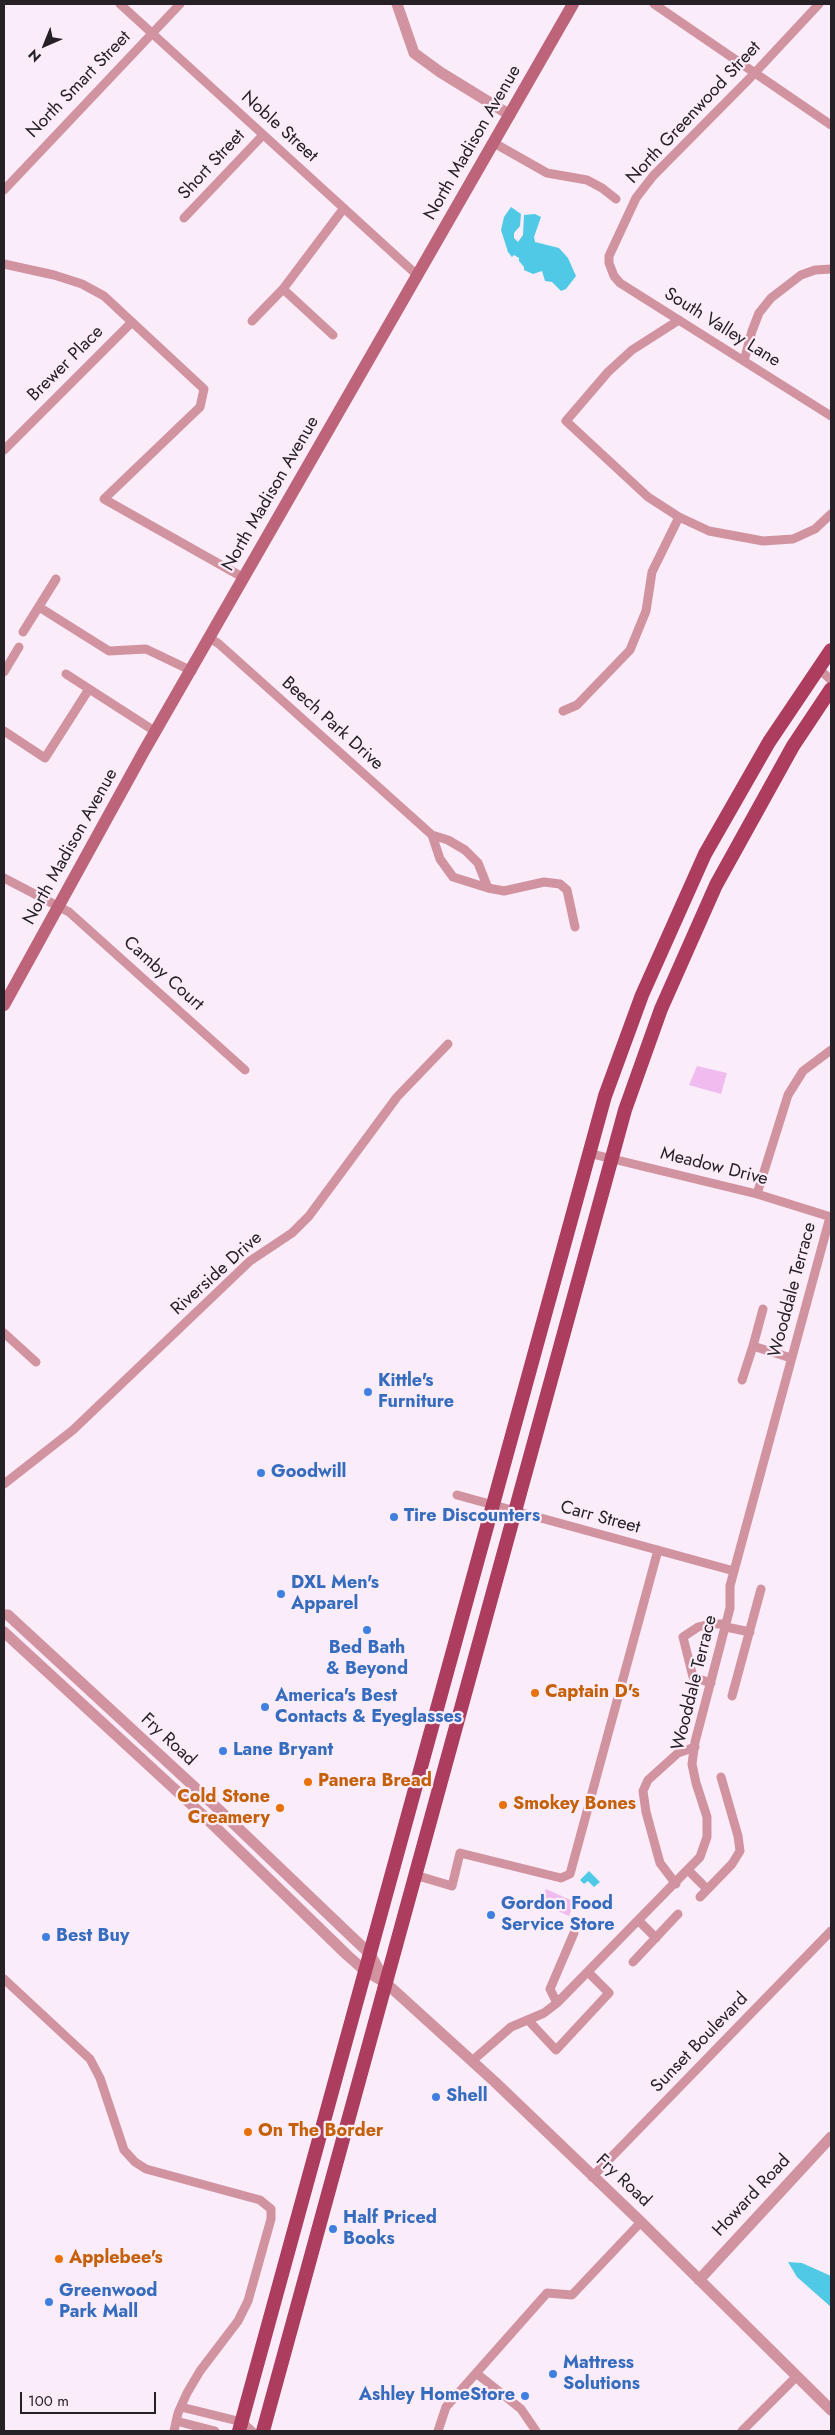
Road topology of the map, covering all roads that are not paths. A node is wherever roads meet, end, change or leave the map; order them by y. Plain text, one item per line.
1 (120, 4) edge
2 (180, 4) edge
3 (397, 4) edge
4 (573, 4) edge
5 (654, 4) edge
6 (820, 4) edge
7 (152, 32) junction
8 (755, 73) junction
9 (510, 115) junction
10 (831, 125) edge
11 (263, 135) junction
12 (494, 143) junction
13 (4, 190) edge
14 (616, 199) dead end
15 (344, 208) junction
16 (184, 218) dead end
17 (609, 256) joint
18 (4, 264) edge
19 (831, 270) edge
20 (417, 274) junction
21 (283, 289) junction
22 (679, 320) junction
23 (252, 321) dead end
24 (131, 323) junction
25 (333, 335) dead end
26 (744, 361) junction
27 (831, 416) edge
28 (4, 450) edge
29 (831, 514) edge
30 (679, 518) junction
31 (244, 578) junction
32 (56, 579) dead end
33 (39, 607) junction
34 (23, 632) dead end
35 (210, 638) junction
36 (19, 647) dead end
37 (831, 650) edge
38 (818, 668) junction
39 (192, 671) junction
40 (4, 672) edge
41 (66, 674) dead end
42 (831, 680) edge
43 (89, 689) junction
44 (831, 689) edge
45 (563, 711) dead end
46 (4, 731) edge
47 (156, 732) junction
48 (432, 836) junction
49 (4, 878) edge
50 (488, 888) junction
51 (56, 908) junction
52 (574, 927) dead end
53 (4, 1005) edge
54 (448, 1044) dead end
55 (831, 1050) edge
56 (245, 1070) dead end
57 (588, 1153) junction
58 (612, 1158) junction
59 (757, 1194) junction
60 (831, 1217) edge
61 (763, 1309) dead end
62 (4, 1333) edge
63 (753, 1346) junction
64 (791, 1358) junction
65 (36, 1362) dead end
66 (742, 1380) dead end
67 (4, 1484) edge
68 (457, 1495) dead end
69 (492, 1505) junction
70 (514, 1511) junction
71 (658, 1550) junction
72 (734, 1571) junction
73 (761, 1588) dead end
74 (4, 1615) edge
75 (726, 1625) junction
76 (4, 1632) edge
77 (750, 1632) junction
78 (711, 1684) junction
79 (732, 1696) dead end
80 (695, 1747) junction
81 (721, 1777) dead end
82 (688, 1871) junction
83 (415, 1875) junction
84 (676, 1884) junction
85 (707, 1889) junction
86 (700, 1897) dead end
87 (678, 1914) dead end
88 (639, 1921) junction
89 (831, 1931) edge
90 (574, 1933) dead end
91 (656, 1938) junction
92 (370, 1954) junction
93 (633, 1962) dead end
94 (364, 1970) junction
95 (588, 1972) junction
96 (4, 1978) edge
97 (386, 1983) junction
98 (558, 2003) junction
99 (528, 2020) junction
100 (472, 2061) junction
101 (831, 2137) edge
102 (592, 2177) junction
103 (641, 2222) junction
104 (699, 2280) junction
105 (476, 2373) junction
106 (796, 2377) junction
107 (181, 2407) junction
108 (831, 2410) edge
109 (176, 2421) junction
110 (244, 2428) edge
111 (174, 2431) edge
112 (215, 2431) edge
113 (263, 2431) edge
114 (438, 2431) edge
115 (536, 2431) edge
116 (742, 2431) edge

1 - 7 street, Noble Street
2 - 7 street, North Smart Street
3 - 9 street
4 - 9 main road, North Madison Avenue
5 - 8 street
6 - 8 street, North Greenwood Street
7 - 11 street, Noble Street
7 - 13 street, North Smart Street
8 - 10 street
8 - 17 street, North Greenwood Street
9 - 12 main road, North Madison Avenue
11 - 15 street, Noble Street
11 - 16 street, Short Street
12 - 14 street
12 - 20 main road, North Madison Avenue
15 - 20 street, Noble Street
15 - 21 street
17 - 22 street, South Valley Lane
18 - 24 street
19 - 26 street
20 - 31 main road, North Madison Avenue
21 - 23 street
21 - 25 street
22 - 26 street, South Valley Lane
22 - 30 street
24 - 28 street, Brewer Place
24 - 31 street
26 - 27 street, South Valley Lane
29 - 30 street
30 - 45 street
31 - 35 main road, North Madison Avenue
32 - 33 street
33 - 34 street
33 - 39 street
35 - 39 main road, North Madison Avenue
35 - 48 street, Beech Park Drive
36 - 40 street
37 - 38 main road
38 - 42 street
38 - 57 main road
39 - 47 main road, North Madison Avenue
41 - 43 street
43 - 46 street
43 - 47 street
44 - 58 main road
47 - 51 main road, North Madison Avenue
48 - 50 street, Beech Park Drive
48 - 50 street, Beech Park Drive
49 - 51 street, Camby Court
50 - 52 street, Beech Park Drive
51 - 53 main road, North Madison Avenue
51 - 56 street, Camby Court
54 - 67 street, Riverside Drive
55 - 59 street
57 - 58 street, Meadow Drive
57 - 69 main road
58 - 59 street, Meadow Drive
58 - 70 main road
59 - 60 street, Meadow Drive
60 - 64 street, Wooddale Terrace
61 - 63 street
62 - 65 street
63 - 64 street
63 - 66 street
64 - 72 street, Wooddale Terrace
68 - 69 street, Carr Street
69 - 70 street, Carr Street
69 - 92 main road
70 - 71 street, Carr Street
70 - 83 main road
71 - 72 street, Carr Street
71 - 83 street
72 - 75 street, Wooddale Terrace
73 - 77 street
74 - 92 street, Fry Road
75 - 77 street
75 - 78 street, Wooddale Terrace
75 - 78 street
76 - 94 street, Fry Road
77 - 79 street
78 - 80 street, Wooddale Terrace
80 - 82 street, Wooddale Terrace
80 - 84 street
81 - 85 street
82 - 84 street, Wooddale Terrace
82 - 85 street
83 - 97 main road
84 - 88 street, Wooddale Terrace
85 - 86 street
87 - 91 street
88 - 91 street
88 - 95 street, Wooddale Terrace
89 - 102 street, Sunset Boulevard
90 - 98 street
91 - 93 street
92 - 94 main road
92 - 97 street, Fry Road
94 - 97 street, Fry Road
94 - 110 main road
95 - 98 street, Wooddale Terrace
95 - 99 street
96 - 107 street
97 - 100 street, Fry Road
97 - 113 main road
98 - 99 street, Wooddale Terrace
99 - 100 street, Wooddale Terrace
100 - 102 street, Fry Road
101 - 104 street, Howard Road
102 - 103 street, Fry Road
103 - 104 street, Fry Road
103 - 105 street
104 - 106 street, Fry Road
105 - 114 street
105 - 115 street
106 - 108 street, Fry Road
106 - 116 street
107 - 109 street
107 - 110 street
109 - 111 street
109 - 112 street

